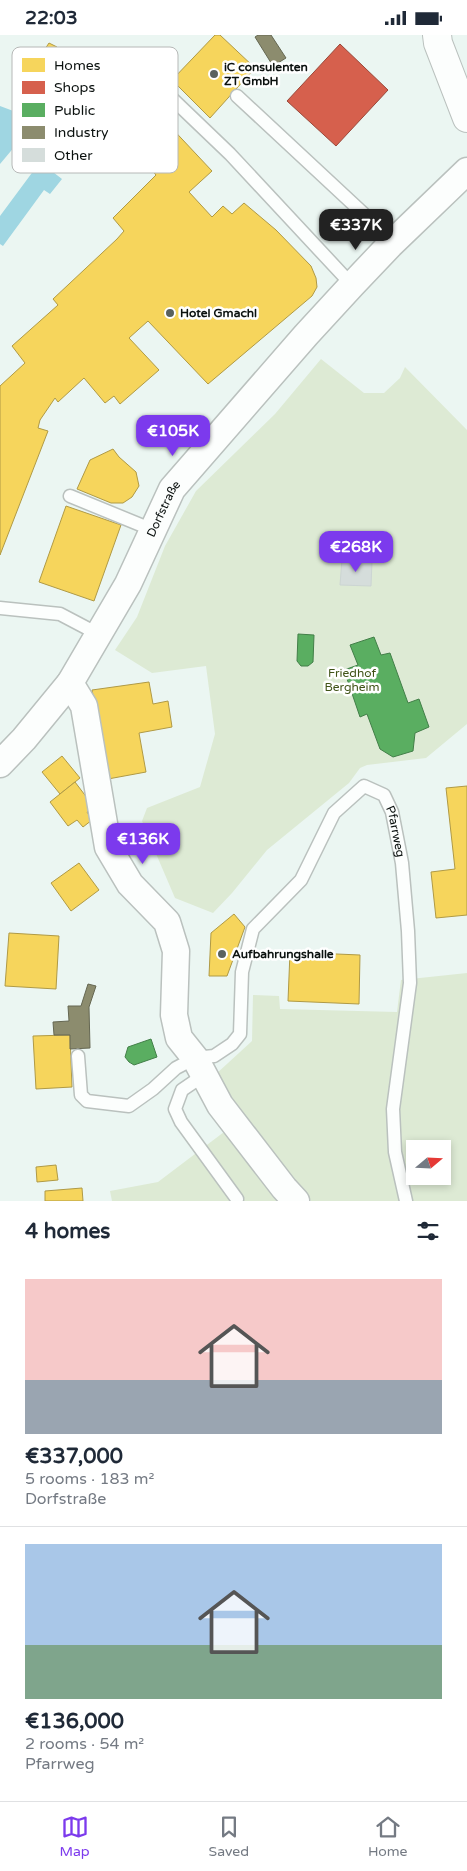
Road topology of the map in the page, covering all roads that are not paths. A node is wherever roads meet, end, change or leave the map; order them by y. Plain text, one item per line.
1 (437, 35) edge
2 (237, 96) dead end
3 (178, 104) edge
4 (467, 118) edge
5 (467, 171) edge
6 (390, 245) junction
7 (352, 285) junction
8 (70, 496) dead end
9 (153, 530) junction
10 (0, 608) edge
11 (98, 634) junction
12 (70, 683) junction
13 (0, 764) edge
14 (78, 1056) dead end
15 (200, 1067) junction
16 (236, 1199) dead end
17 (296, 1201) edge
18 (406, 1201) edge

1 - 4 main road
2 - 6 lane
3 - 7 lane
5 - 6 street, Dorfstraße
6 - 7 street, Dorfstraße
7 - 9 street, Dorfstraße
8 - 9 lane
9 - 11 street, Dorfstraße
10 - 11 lane
11 - 12 street, Dorfstraße
12 - 13 street, Dorfstraße
12 - 15 street
14 - 15 lane
15 - 16 lane
15 - 17 street
15 - 18 lane, Pfarrweg

